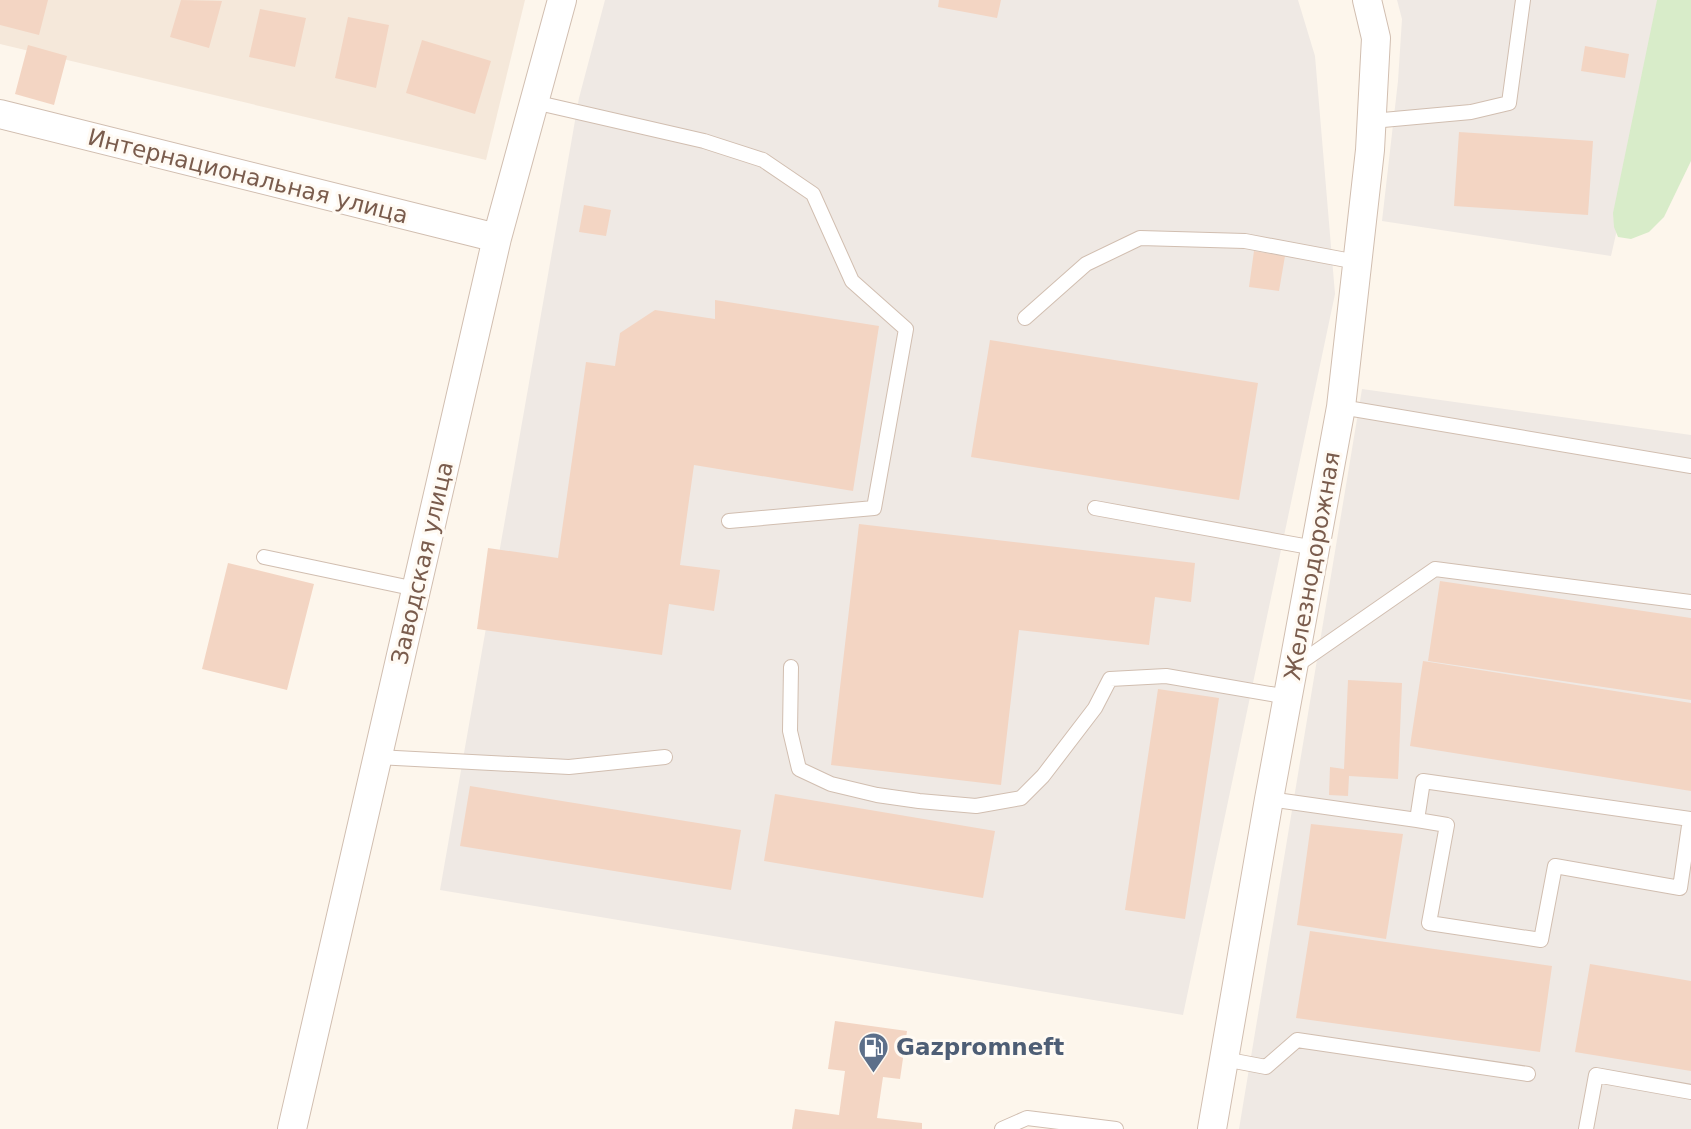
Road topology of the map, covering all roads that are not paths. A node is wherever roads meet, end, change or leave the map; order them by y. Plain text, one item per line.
1 (562, 0) edge
2 (1367, 0) edge
3 (1523, 0) edge
4 (534, 102) junction
5 (0, 114) edge
6 (1372, 121) junction
7 (496, 239) junction
8 (1357, 262) junction
9 (1025, 318) dead end
10 (1341, 407) junction
11 (1691, 466) edge
12 (1095, 508) dead end
13 (729, 521) dead end
14 (1315, 548) junction
15 (264, 557) dead end
16 (416, 589) junction
17 (1691, 602) edge
18 (791, 667) dead end
19 (1293, 668) junction
20 (1287, 697) junction
21 (377, 757) junction
22 (665, 757) dead end
23 (1269, 799) junction
24 (1417, 820) junction
25 (1224, 1059) junction
26 (1528, 1074) dead end
27 (1691, 1092) edge
28 (292, 1129) edge
29 (1002, 1129) edge
30 (1116, 1129) edge
31 (1212, 1129) edge
32 (1586, 1129) edge

1 - 4 street, Заводская улица
2 - 6 street, Железнодорожная
3 - 6 lane
4 - 7 street, Заводская улица
4 - 13 lane
5 - 7 street, Интернациональная улица
6 - 8 street, Железнодорожная
7 - 16 street, Заводская улица
8 - 9 lane
8 - 10 street, Железнодорожная
10 - 11 lane
10 - 14 street, Железнодорожная
12 - 14 lane
14 - 19 street, Железнодорожная
15 - 16 lane
16 - 21 street, Заводская улица
17 - 19 lane
18 - 20 lane
19 - 20 street, Железнодорожная
20 - 23 street, Железнодорожная
21 - 22 lane
21 - 28 street, Заводская улица
23 - 24 lane
23 - 25 street, Железнодорожная
24 - 24 lane
25 - 26 lane
25 - 31 street, Железнодорожная
27 - 32 lane
29 - 30 lane

